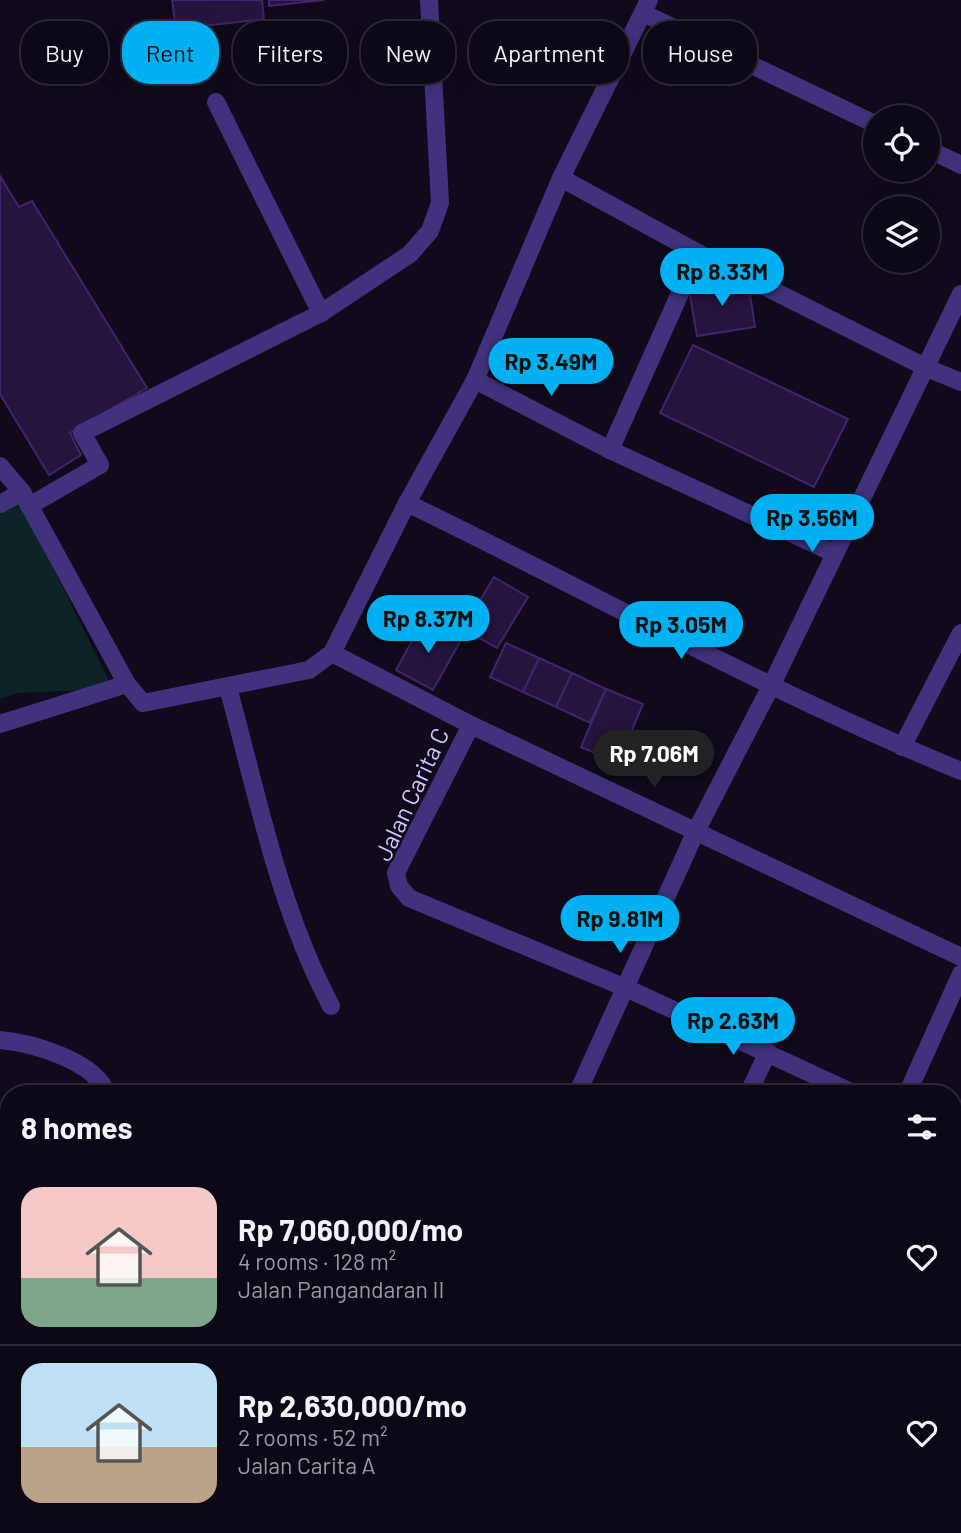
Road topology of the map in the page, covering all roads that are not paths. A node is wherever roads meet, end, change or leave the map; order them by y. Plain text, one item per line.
1 (429, 0) edge
2 (646, 6) edge
3 (216, 103) dead end
4 (863, 118) edge
5 (940, 155) edge
6 (961, 165) edge
7 (561, 178) junction
8 (698, 253) junction
9 (961, 294) edge
10 (321, 313) junction
11 (927, 368) junction
12 (474, 380) junction
13 (961, 382) edge
14 (610, 450) junction
15 (0, 466) edge
16 (25, 499) junction
17 (0, 504) edge
18 (413, 506) junction
19 (834, 553) junction
20 (961, 634) edge
21 (332, 653) junction
22 (127, 684) junction
23 (772, 684) junction
24 (228, 687) junction
25 (0, 724) edge
26 (471, 725) junction
27 (902, 747) junction
28 (961, 771) edge
29 (696, 831) junction
30 (961, 957) edge
31 (961, 974) edge
32 (626, 988) junction
33 (331, 1006) dead end
34 (0, 1040) edge
35 (768, 1052) junction
36 (103, 1085) edge
37 (581, 1085) edge
38 (752, 1085) edge
39 (836, 1085) edge
40 (911, 1085) edge

1 - 10 street
2 - 4 street
2 - 7 street
3 - 10 street
5 - 6 street
7 - 8 street
7 - 12 street
8 - 11 street
8 - 14 street
9 - 11 street
10 - 16 street
11 - 13 street
11 - 19 street
12 - 14 street
12 - 18 street
14 - 19 street
15 - 16 street
16 - 17 street
16 - 22 street
18 - 21 street
18 - 23 street
19 - 23 street
20 - 27 street
21 - 24 street
21 - 26 street
22 - 24 street
22 - 25 street
23 - 27 street
23 - 29 street
24 - 33 street
26 - 29 street
26 - 32 street, Jalan Carita C
27 - 28 street
29 - 30 street
29 - 32 street
31 - 40 street
32 - 35 street, Jalan Carita C
32 - 37 street
34 - 36 street
35 - 38 street
35 - 39 street, Jalan Carita C

